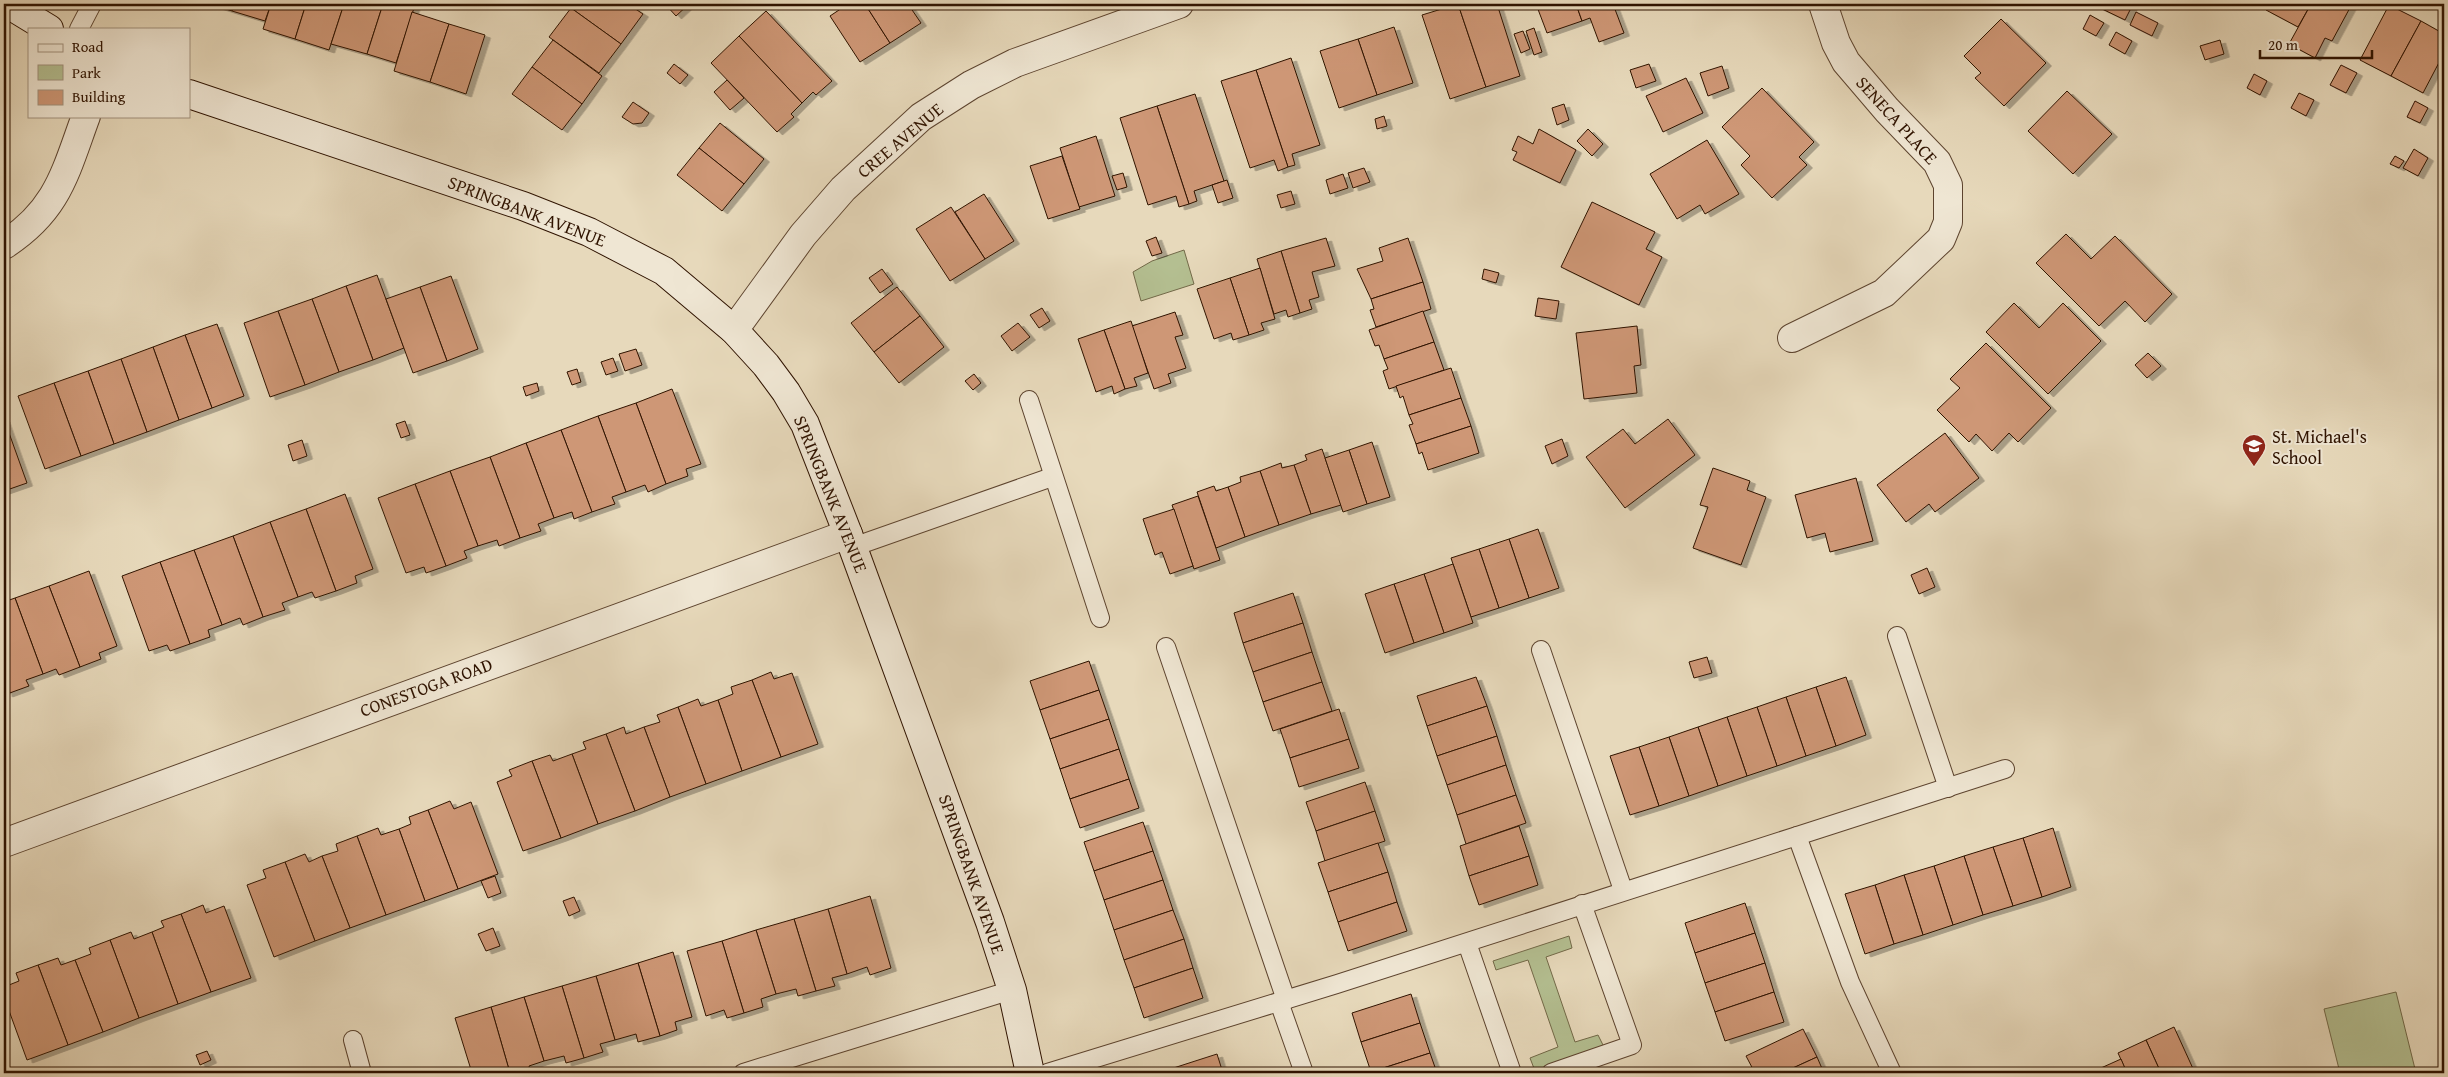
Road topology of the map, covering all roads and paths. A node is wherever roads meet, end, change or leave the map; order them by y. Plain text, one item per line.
1 (8, 4) edge
2 (92, 4) edge
3 (1178, 4) edge
4 (1823, 4) edge
5 (47, 28) edge
6 (80, 28) edge
7 (190, 94) edge
8 (85, 118) edge
9 (4, 245) edge
10 (734, 330) junction
11 (1792, 338) dead end
12 (1029, 400) dead end
13 (1052, 477) junction
14 (850, 540) junction
15 (1100, 618) dead end
16 (1897, 636) dead end
17 (1166, 647) dead end
18 (1541, 650) dead end
19 (2005, 769) dead end
20 (1948, 788) junction
21 (1797, 836) junction
22 (4, 843) edge
23 (1624, 890) junction
24 (1582, 904) junction
25 (1466, 943) junction
26 (1012, 990) junction
27 (1283, 1001) junction
28 (353, 1040) dead end
29 (362, 1073) edge
30 (742, 1073) edge
31 (1030, 1073) edge
32 (1047, 1073) edge
33 (1304, 1073) edge
34 (1512, 1073) edge
35 (1551, 1073) edge
36 (1892, 1073) edge

1 - 5 street
2 - 6 lane
3 - 10 street, CREE AVENUE
4 - 11 street, SENECA PLACE
7 - 10 street, SPRINGBANK AVENUE
8 - 9 street
10 - 14 street, SPRINGBANK AVENUE
12 - 13 lane
13 - 14 lane
13 - 15 lane
14 - 22 street, CONESTOGA ROAD
14 - 26 street, SPRINGBANK AVENUE
16 - 20 lane
17 - 27 lane
18 - 23 lane
19 - 20 lane
20 - 21 lane
21 - 23 lane
21 - 36 lane
23 - 24 lane
24 - 25 lane
24 - 35 lane
25 - 27 lane
25 - 34 lane
26 - 30 lane
26 - 31 street, SPRINGBANK AVENUE
27 - 32 lane
27 - 33 lane
28 - 29 lane

